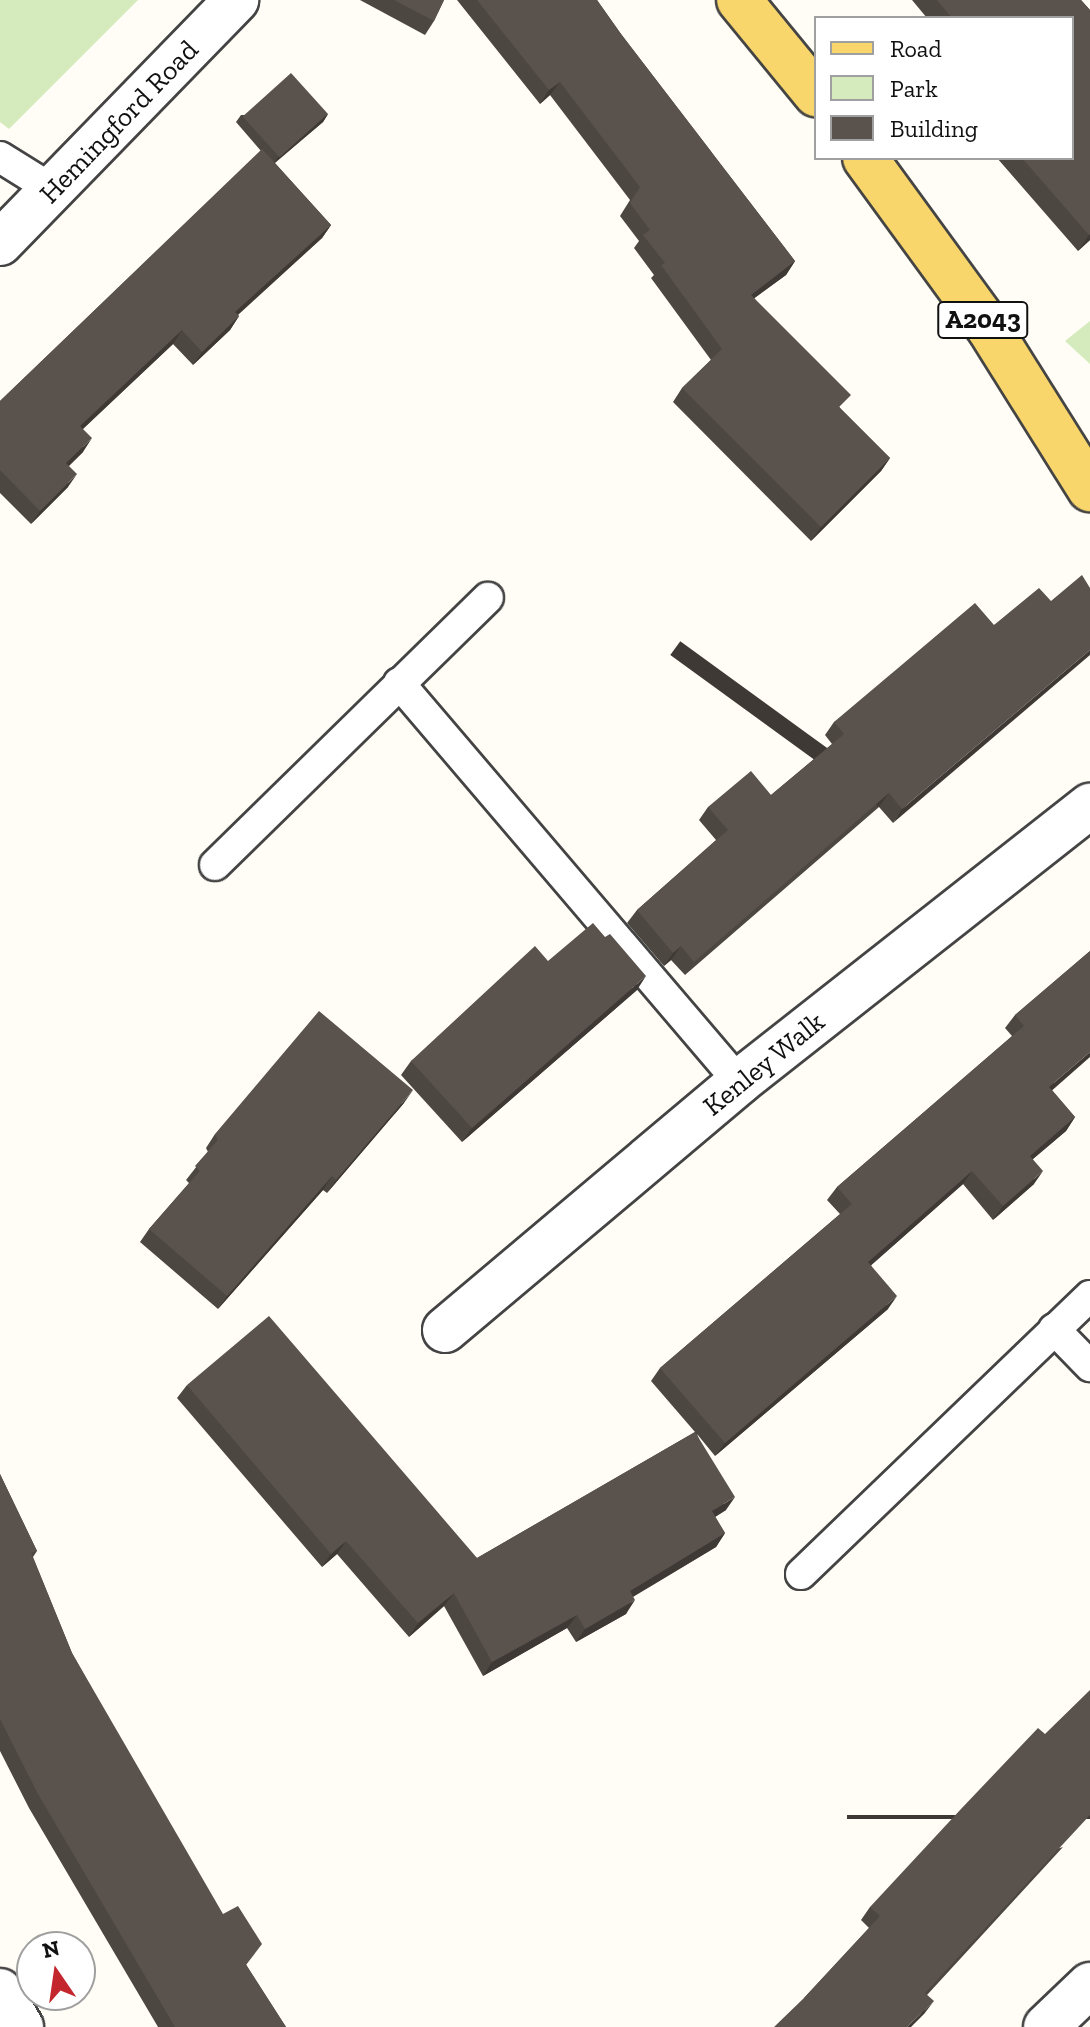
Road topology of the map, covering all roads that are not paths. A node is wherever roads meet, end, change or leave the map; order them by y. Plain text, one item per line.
1 (236, 0) edge
2 (739, 0) edge
3 (814, 92) edge
4 (0, 157) edge
5 (866, 160) edge
6 (53, 190) junction
7 (0, 243) edge
8 (1085, 469) edge
9 (488, 598) dead end
10 (399, 683) junction
11 (1090, 806) edge
12 (215, 865) dead end
13 (739, 1082) junction
14 (1090, 1296) edge
15 (1054, 1329) junction
16 (445, 1330) dead end
17 (1090, 1366) edge
18 (801, 1574) dead end
19 (1090, 1985) edge
20 (0, 1991) edge
21 (21, 2027) edge
22 (1046, 2027) edge

1 - 6 street, Hemingford Road
2 - 3 main road
4 - 6 lane
5 - 8 main road, A2043
6 - 7 street, Hemingford Road
9 - 10 lane
10 - 12 lane
10 - 13 lane
11 - 13 street, Kenley Walk
13 - 16 street, Kenley Walk
14 - 15 lane
15 - 17 lane
15 - 18 lane
19 - 22 street
20 - 21 street

